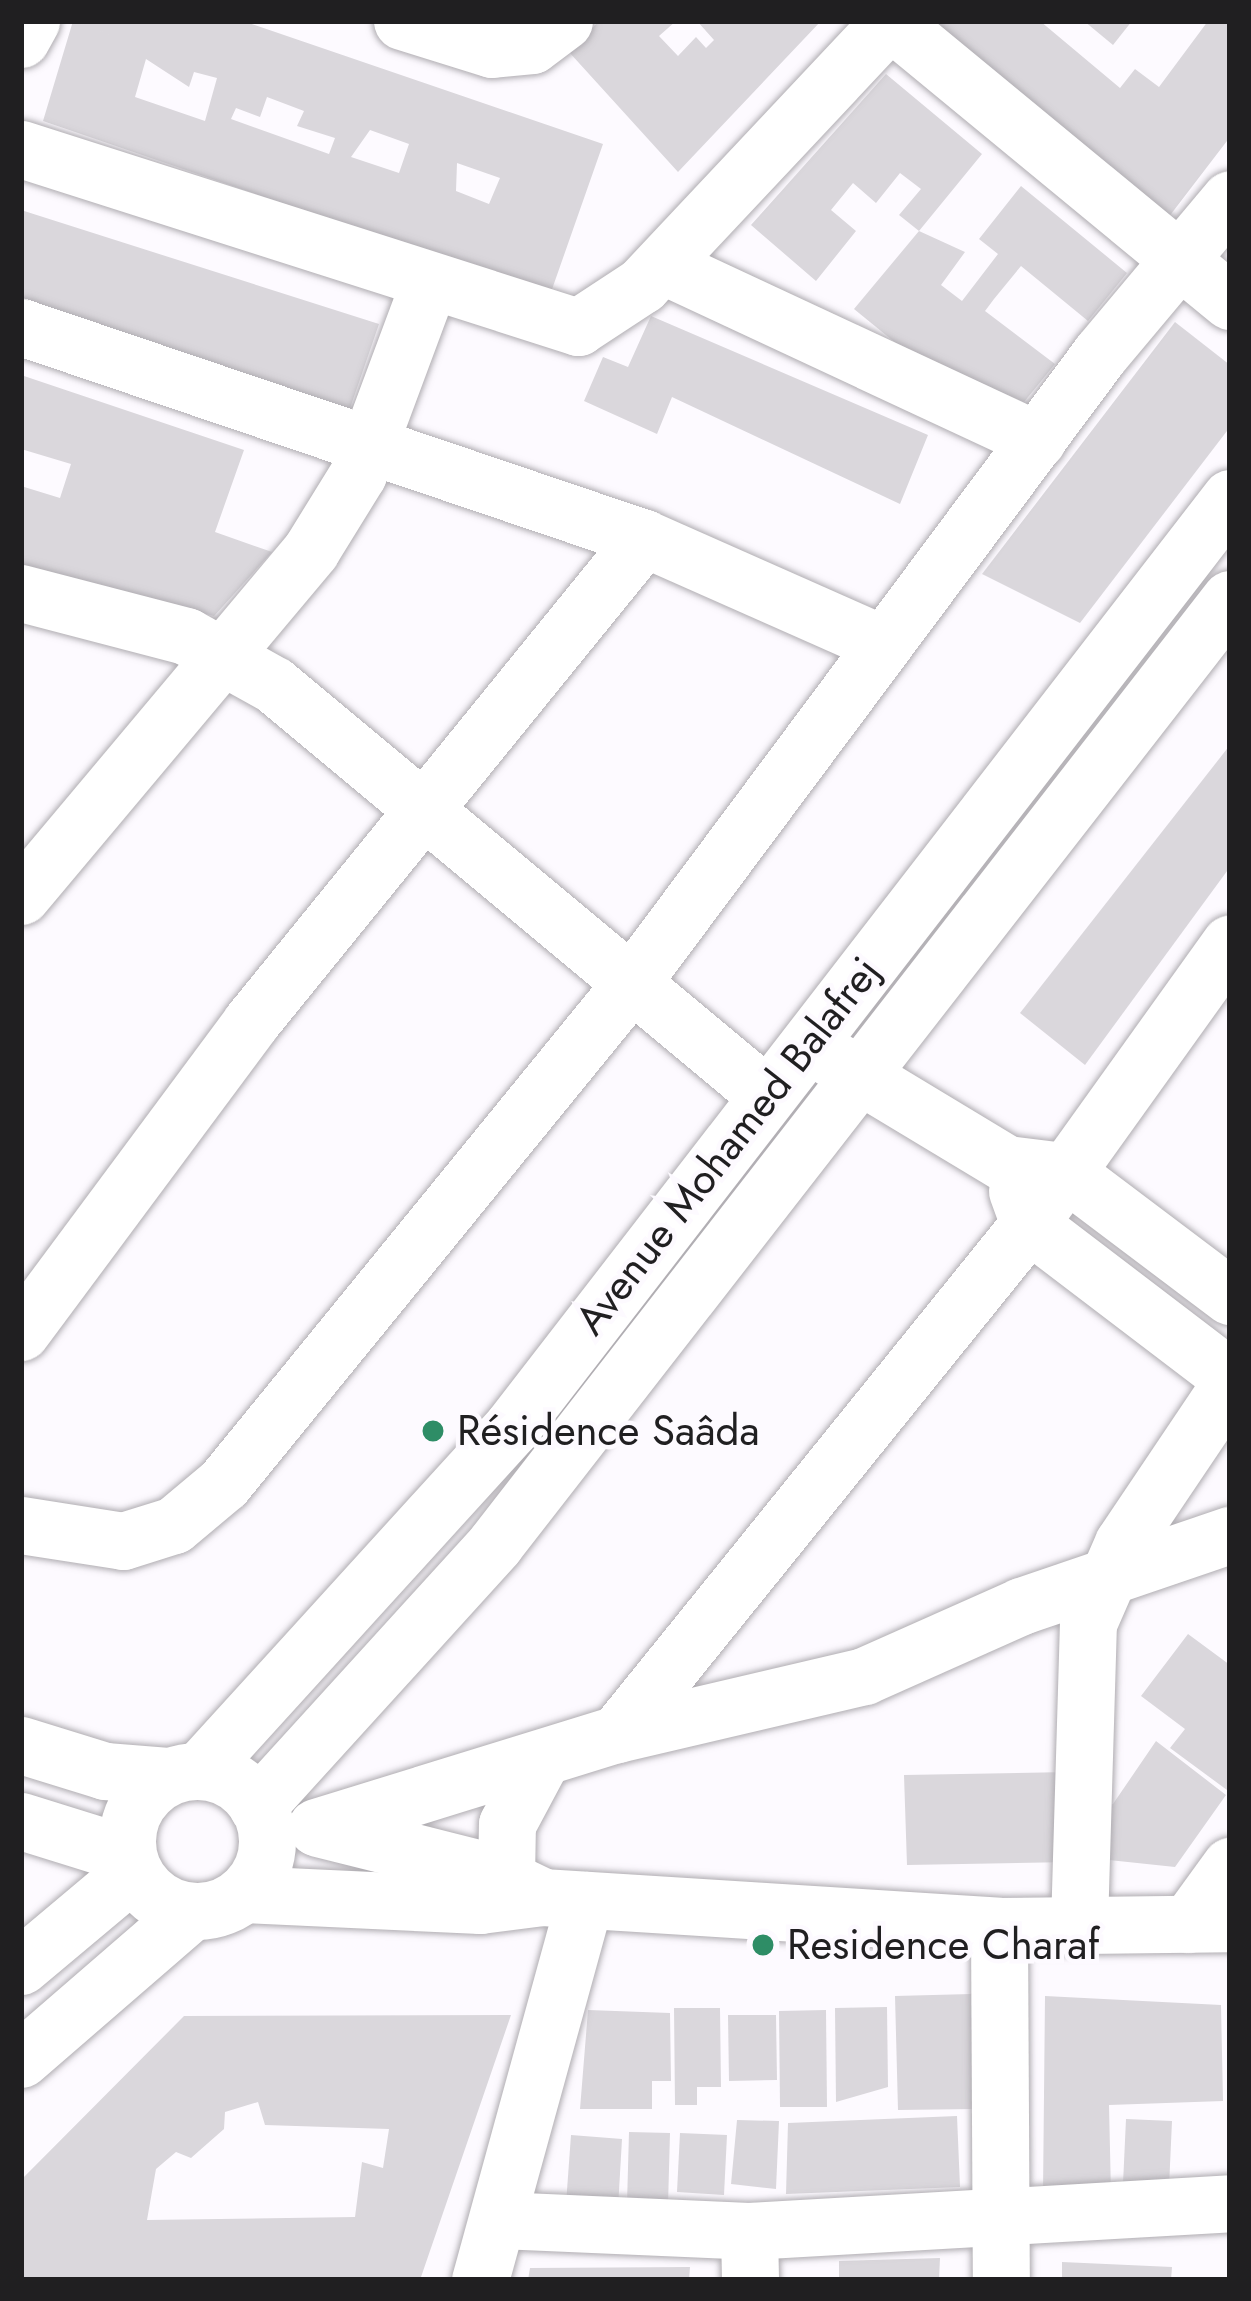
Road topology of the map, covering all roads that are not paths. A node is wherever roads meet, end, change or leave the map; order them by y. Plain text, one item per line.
1 (31, 21) edge
2 (402, 21) edge
3 (564, 21) edge
4 (21, 39) edge
5 (21, 149) edge
6 (1230, 200) edge
7 (1184, 260) junction
8 (662, 265) junction
9 (428, 286) junction
10 (1230, 301) edge
11 (21, 327) edge
12 (1037, 440) junction
13 (371, 443) junction
14 (1230, 498) edge
15 (644, 538) junction
16 (21, 592) edge
17 (1230, 599) edge
18 (881, 643) junction
19 (226, 655) junction
20 (430, 812) junction
21 (21, 896) edge
22 (1230, 944) edge
23 (628, 986) junction
24 (806, 1044) junction
25 (863, 1077) junction
26 (766, 1095) junction
27 (1007, 1164) junction
28 (1064, 1171) junction
29 (1029, 1225) junction
30 (1230, 1296) edge
31 (21, 1332) edge
32 (1230, 1380) edge
33 (21, 1525) edge
34 (1230, 1535) edge
35 (1102, 1584) junction
36 (617, 1734) junction
37 (21, 1745) edge
38 (539, 1765) junction
39 (184, 1773) junction
40 (278, 1817) junction
41 (21, 1821) edge
42 (130, 1863) junction
43 (1230, 1866) edge
44 (544, 1892) junction
45 (218, 1903) junction
46 (1079, 1924) junction
47 (1209, 1924) edge
48 (999, 1926) junction
49 (21, 1966) edge
50 (21, 2060) edge
51 (1230, 2203) edge
52 (500, 2220) junction
53 (999, 2222) junction
54 (749, 2256) edge
55 (480, 2280) edge
56 (1001, 2280) edge

1 - 4 street
2 - 3 street
5 - 9 street
6 - 7 street
7 - 8 street
7 - 10 street
7 - 12 street
8 - 9 street
8 - 12 street
9 - 13 street
11 - 13 street
12 - 18 street
13 - 15 street
13 - 19 street
14 - 24 street, Avenue Mohamed Balafrej
15 - 18 street
15 - 20 street
16 - 19 street
17 - 25 street, Avenue Mohamed Balafrej
18 - 23 street
19 - 20 street
19 - 21 street
20 - 23 street
20 - 31 street
22 - 28 street
23 - 26 street
23 - 33 street
24 - 25 street
24 - 26 street, Avenue Mohamed Balafrej
25 - 27 street
25 - 40 street, Avenue Mohamed Balafrej
26 - 39 street, Avenue Mohamed Balafrej
27 - 28 street
27 - 29 street
28 - 29 street
28 - 30 street
29 - 32 street
29 - 36 street
32 - 35 street
34 - 35 street
35 - 36 street
35 - 46 street
36 - 38 street
37 - 39 street
38 - 40 street
38 - 44 street
39 - 40 street
39 - 42 street
40 - 44 street
40 - 45 street
41 - 42 street
42 - 45 street
42 - 49 street
43 - 47 street
44 - 45 street
44 - 48 street
44 - 52 street
45 - 50 street
46 - 47 street
46 - 48 street
48 - 53 street
51 - 53 street
52 - 54 street
52 - 55 street
53 - 54 street
53 - 56 street

